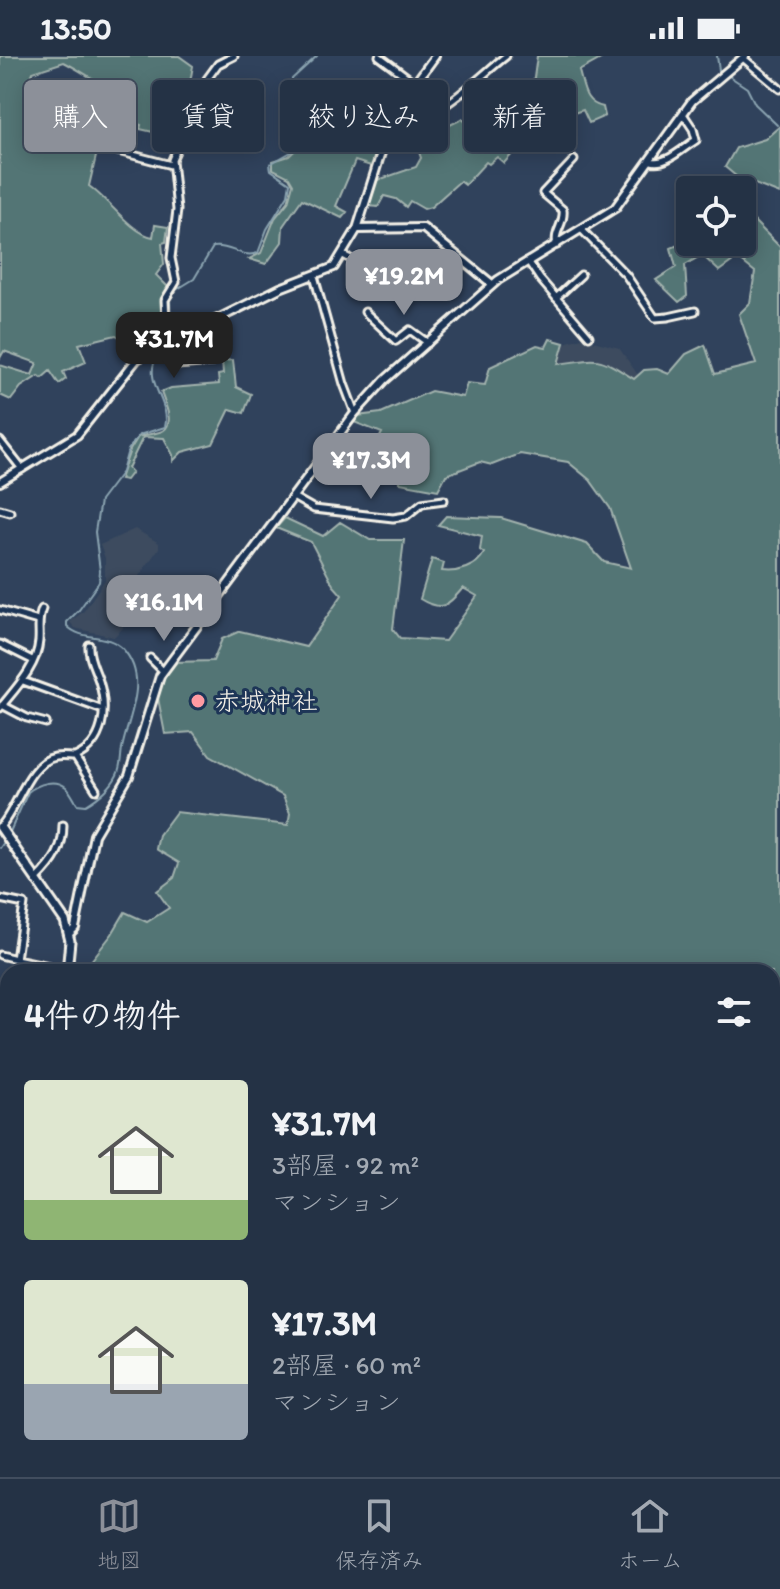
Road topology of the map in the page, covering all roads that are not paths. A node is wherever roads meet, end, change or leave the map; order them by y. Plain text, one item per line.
1 (234, 56) edge
2 (379, 56) edge
3 (435, 56) edge
4 (506, 56) edge
5 (744, 57) edge
6 (411, 80) edge
7 (417, 80) edge
8 (780, 89) edge
9 (448, 104) edge
10 (683, 114) junction
11 (121, 152) edge
12 (381, 152) edge
13 (574, 160) dead end
14 (651, 161) junction
15 (171, 165) junction
16 (357, 229) junction
17 (582, 230) junction
18 (557, 245) junction
19 (343, 255) junction
20 (528, 261) junction
21 (362, 265) dead end
22 (581, 275) dead end
23 (314, 276) junction
24 (492, 284) junction
25 (556, 298) junction
26 (695, 311) dead end
27 (365, 312) dead end
28 (589, 336) dead end
29 (171, 341) junction
30 (428, 343) junction
31 (213, 362) dead end
32 (355, 413) junction
33 (0, 441) edge
34 (22, 469) junction
35 (0, 482) edge
36 (293, 497) junction
37 (444, 500) dead end
38 (0, 509) edge
39 (10, 512) dead end
40 (42, 609) dead end
41 (0, 610) edge
42 (184, 612) dead end
43 (38, 621) junction
44 (199, 622) junction
45 (0, 644) edge
46 (89, 645) dead end
47 (150, 658) dead end
48 (32, 660) junction
49 (163, 671) junction
50 (23, 681) junction
51 (1, 707) edge
52 (103, 710) junction
53 (46, 723) dead end
54 (75, 757) junction
55 (96, 790) dead end
56 (63, 825) dead end
57 (4, 832) edge
58 (37, 879) junction
59 (0, 899) edge
60 (69, 934) junction
61 (0, 955) edge
62 (16, 959) junction
63 (37, 964) edge
64 (67, 964) edge

1 - 15 street
2 - 6 street
3 - 7 street
4 - 9 street
5 - 8 street
5 - 10 street
10 - 14 street
10 - 14 street
11 - 15 street
12 - 16 street
13 - 18 street
14 - 17 street
15 - 29 street
16 - 19 street
16 - 24 street
17 - 18 street
17 - 26 street
18 - 20 street
19 - 21 street
19 - 23 street
20 - 24 street
20 - 25 street
22 - 25 street
23 - 29 street
23 - 32 street
24 - 30 street
25 - 28 street
27 - 30 street
29 - 31 street
29 - 34 street
30 - 32 street
32 - 36 street
33 - 34 street
34 - 35 street
36 - 37 street
36 - 44 street
38 - 39 street
40 - 43 street
41 - 43 street
42 - 44 street
43 - 48 street
44 - 49 street
45 - 48 street
46 - 52 street
47 - 49 street
48 - 50 street
49 - 60 street
50 - 51 street
50 - 52 street
51 - 53 street
52 - 54 street
54 - 55 street
54 - 57 street
56 - 58 street
57 - 58 main road
58 - 60 main road
59 - 62 street
60 - 64 main road
61 - 62 street
62 - 63 street

